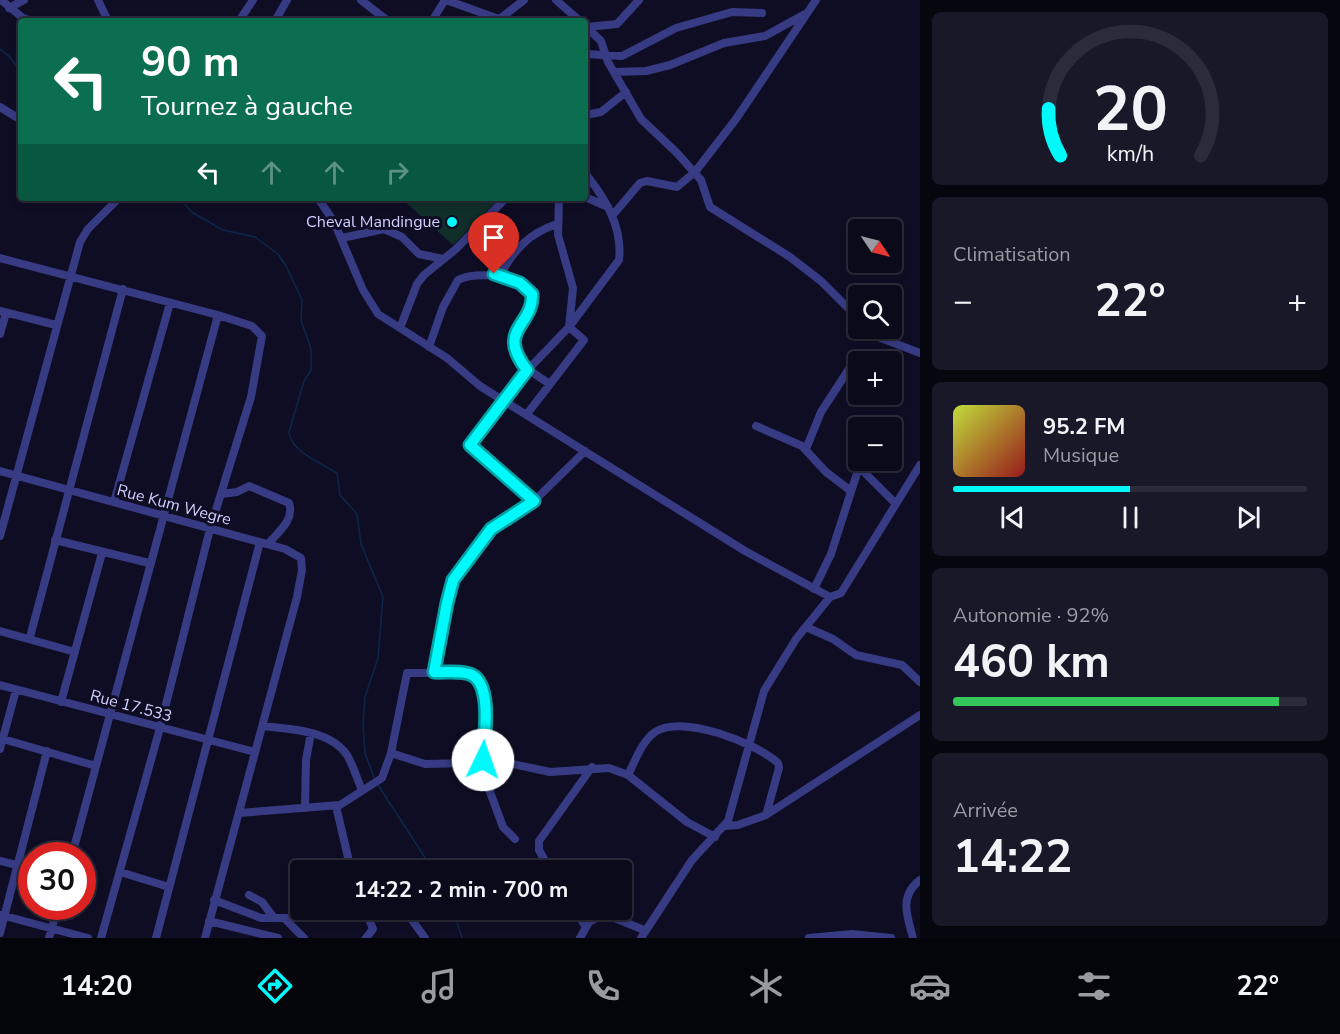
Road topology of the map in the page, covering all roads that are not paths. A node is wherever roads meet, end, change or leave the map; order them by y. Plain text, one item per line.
1 (1, 0) edge
2 (24, 0) edge
3 (98, 0) edge
4 (253, 0) edge
5 (287, 0) edge
6 (361, 0) edge
7 (446, 0) edge
8 (524, 0) edge
9 (556, 0) edge
10 (639, 0) edge
11 (816, 0) edge
12 (9, 8) junction
13 (762, 13) dead end
14 (807, 13) junction
15 (23, 18) edge
16 (107, 18) edge
17 (244, 18) edge
18 (277, 18) edge
19 (384, 18) edge
20 (434, 18) edge
21 (493, 18) edge
22 (501, 18) edge
23 (577, 18) edge
24 (588, 27) edge
25 (588, 29) edge
26 (588, 54) edge
27 (606, 56) junction
28 (614, 72) junction
29 (626, 92) junction
30 (0, 107) edge
31 (588, 114) edge
32 (18, 118) edge
33 (695, 172) junction
34 (588, 177) edge
35 (588, 198) edge
36 (116, 201) edge
37 (320, 201) edge
38 (503, 201) edge
39 (559, 201) edge
40 (608, 207) junction
41 (612, 216) junction
42 (557, 224) junction
43 (342, 238) junction
44 (0, 258) edge
45 (443, 259) junction
46 (70, 274) junction
47 (500, 276) junction
48 (123, 289) junction
49 (170, 303) junction
50 (848, 308) edge
51 (3, 312) edge
52 (218, 315) junction
53 (56, 325) junction
54 (570, 327) junction
55 (400, 328) junction
56 (0, 334) edge
57 (883, 339) edge
58 (429, 347) junction
59 (920, 353) edge
60 (527, 370) junction
61 (848, 371) edge
62 (550, 384) junction
63 (503, 400) junction
64 (527, 414) junction
65 (756, 426) dead end
66 (806, 449) junction
67 (585, 451) junction
68 (920, 465) edge
69 (0, 471) edge
70 (15, 476) junction
71 (851, 491) junction
72 (69, 492) junction
73 (221, 494) junction
74 (534, 501) junction
75 (114, 502) junction
76 (896, 504) junction
77 (164, 515) junction
78 (210, 528) junction
79 (0, 536) edge
80 (55, 540) junction
81 (264, 543) junction
82 (102, 553) junction
83 (150, 564) junction
84 (814, 589) junction
85 (830, 597) junction
86 (806, 627) junction
87 (0, 631) edge
88 (30, 637) junction
89 (75, 652) junction
90 (434, 672) junction
91 (920, 682) edge
92 (0, 685) edge
93 (16, 690) junction
94 (62, 702) junction
95 (110, 715) junction
96 (920, 716) edge
97 (263, 726) junction
98 (160, 728) junction
99 (310, 734) junction
100 (3, 738) junction
101 (208, 741) junction
102 (751, 745) junction
103 (0, 749) edge
104 (47, 751) junction
105 (255, 752) junction
106 (392, 753) junction
107 (481, 761) junction
108 (96, 766) junction
109 (592, 767) junction
110 (628, 775) junction
111 (362, 790) junction
112 (336, 806) junction
113 (305, 808) junction
114 (239, 813) junction
115 (766, 815) junction
116 (725, 826) junction
117 (716, 837) junction
118 (515, 839) dead end
119 (76, 842) edge
120 (349, 860) edge
121 (544, 860) edge
122 (0, 861) edge
123 (17, 865) junction
124 (120, 872) junction
125 (920, 880) edge
126 (169, 887) junction
127 (249, 895) dead end
128 (214, 900) junction
129 (2, 915) edge
130 (274, 918) junction
131 (284, 918) junction
132 (290, 918) edge
133 (54, 920) edge
134 (371, 920) edge
135 (412, 920) edge
136 (581, 920) edge
137 (209, 921) junction
138 (586, 927) junction
139 (52, 928) junction
140 (644, 930) junction
141 (0, 933) edge
142 (49, 938) edge
143 (88, 938) edge
144 (101, 938) edge
145 (156, 938) edge
146 (205, 938) edge
147 (278, 938) edge
148 (304, 938) edge
149 (366, 938) edge
150 (425, 938) edge
151 (580, 938) edge
152 (641, 938) edge
153 (809, 938) edge
154 (891, 938) edge
155 (913, 938) edge

1 - 12 street
2 - 12 street
3 - 16 street
4 - 17 street
5 - 18 street
6 - 19 street
7 - 20 street
7 - 21 street
8 - 22 street
9 - 23 street
10 - 24 street
11 - 14 street
12 - 15 street
13 - 27 street
14 - 28 street
14 - 33 street
25 - 27 street
26 - 27 street
27 - 28 street
28 - 29 street
29 - 31 street
29 - 33 street
30 - 32 street
33 - 41 street
33 - 50 street
34 - 40 street
35 - 40 street
36 - 46 street
37 - 43 street
38 - 45 street
39 - 42 street
40 - 41 street
41 - 54 street
42 - 47 street
42 - 54 street
43 - 45 street
43 - 55 street
44 - 46 street
45 - 55 street
46 - 48 street
46 - 53 street
47 - 58 street
47 - 60 street
48 - 49 street
48 - 72 street
49 - 52 street
49 - 75 street
51 - 53 street
51 - 56 street
52 - 73 street
52 - 77 street
53 - 70 street
54 - 60 street
54 - 62 street
55 - 58 street
57 - 59 street
58 - 63 street
60 - 62 street
60 - 63 street
61 - 66 street
62 - 64 street
63 - 64 street
63 - 74 street
64 - 67 street
65 - 66 street
66 - 71 street
67 - 74 street
67 - 84 street
68 - 76 street
69 - 70 street, Rue Kum Wegre
70 - 72 street, Rue Kum Wegre
70 - 79 street
71 - 76 street
71 - 84 street
72 - 75 street, Rue Kum Wegre
72 - 80 street
73 - 78 street
73 - 81 street
74 - 90 street
75 - 77 street, Rue Kum Wegre
76 - 85 street
77 - 78 street, Rue Kum Wegre
77 - 83 street
78 - 81 street, Rue Kum Wegre
78 - 98 street
80 - 82 street
80 - 88 street
81 - 97 street, Rue Kum Wegre
81 - 101 street
82 - 83 street
82 - 89 street
83 - 95 street
84 - 85 street
85 - 86 street
86 - 91 street
86 - 102 street
87 - 88 street
88 - 89 street
89 - 94 street
90 - 106 street
90 - 107 street
92 - 93 street, Rue 17.533
93 - 94 street, Rue 17.533
93 - 100 street
94 - 95 street, Rue 17.533
95 - 98 street, Rue 17.533
95 - 108 street
96 - 115 street
97 - 99 street
97 - 105 street
98 - 101 street, Rue 17.533
98 - 124 street
99 - 111 street
99 - 113 street
100 - 103 street
100 - 104 street
101 - 105 street, Rue 17.533
101 - 126 street
102 - 110 street
102 - 115 street
102 - 116 street
104 - 108 street
104 - 123 street
105 - 114 street
106 - 107 street
106 - 111 street
107 - 109 street
107 - 118 street
108 - 119 street
109 - 110 street
109 - 121 street
110 - 117 street
111 - 112 street
112 - 113 street
112 - 120 street
113 - 114 street
114 - 128 street
115 - 116 street
116 - 117 street
117 - 140 street
122 - 123 street
123 - 129 street
124 - 126 street
124 - 144 street
125 - 155 street
126 - 145 street
127 - 130 street
128 - 130 street
128 - 137 street
129 - 139 street
129 - 141 street
130 - 131 street
131 - 132 street
131 - 148 street
133 - 139 street
134 - 149 street
135 - 150 street
136 - 138 street
137 - 146 street
137 - 147 street
138 - 140 street
138 - 151 street
139 - 142 street
139 - 143 street
140 - 152 street
153 - 154 street

